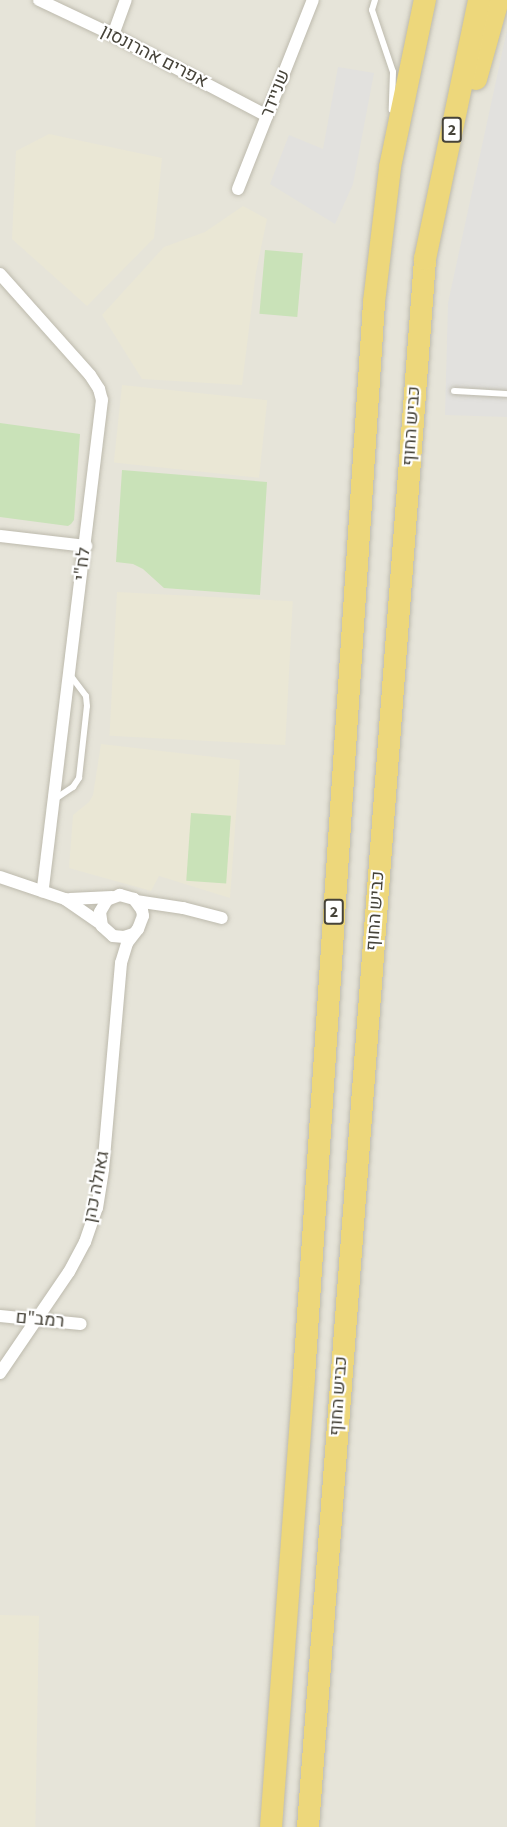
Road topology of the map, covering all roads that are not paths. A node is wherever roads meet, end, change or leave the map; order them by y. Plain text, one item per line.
1 (39, 0) edge
2 (126, 0) edge
3 (313, 0) edge
4 (375, 0) edge
5 (425, 0) edge
6 (478, 0) edge
7 (498, 0) edge
8 (113, 35) junction
9 (267, 116) junction
10 (390, 167) junction
11 (238, 189) dead end
12 (425, 259) junction
13 (0, 274) edge
14 (454, 391) dead end
15 (507, 394) edge
16 (0, 536) edge
17 (86, 546) junction
18 (70, 675) junction
19 (54, 800) junction
20 (0, 877) edge
21 (43, 891) junction
22 (113, 896) junction
23 (65, 899) junction
24 (136, 901) junction
25 (169, 906) junction
26 (222, 918) dead end
27 (141, 923) junction
28 (104, 928) junction
29 (133, 934) junction
30 (120, 976) junction
31 (0, 1317) edge
32 (37, 1320) junction
33 (81, 1324) dead end
34 (0, 1373) edge
35 (271, 1827) edge
36 (308, 1827) edge

1 - 8 street, אפרים אהרונסון
2 - 8 street
3 - 9 street, שניידר
4 - 10 lane
5 - 10 highway, כביש החוף / 2
6 - 12 highway, כביש החוף / 2
7 - 12 highway
8 - 9 street, אפרים אהרונסון
9 - 11 street, שניידר
10 - 35 highway, כביש החוף / 2
12 - 36 highway, כביש החוף / 2
13 - 17 street, לח"י
14 - 15 lane
16 - 17 street
17 - 18 street, לח"י
18 - 19 street, לח"י
18 - 19 lane
19 - 21 street, לח"י
20 - 21 street
21 - 23 street
22 - 23 street
22 - 24 street
22 - 28 street
23 - 28 street
24 - 25 street
24 - 27 street
25 - 26 street
25 - 27 street
27 - 29 street
28 - 29 street
28 - 30 street, גאולה כהן
29 - 30 street, גאולה כהן
30 - 32 street, גאולה כהן
31 - 32 street, רמב"ם
32 - 33 street, רמב"ם
32 - 34 street, גאולה כהן

